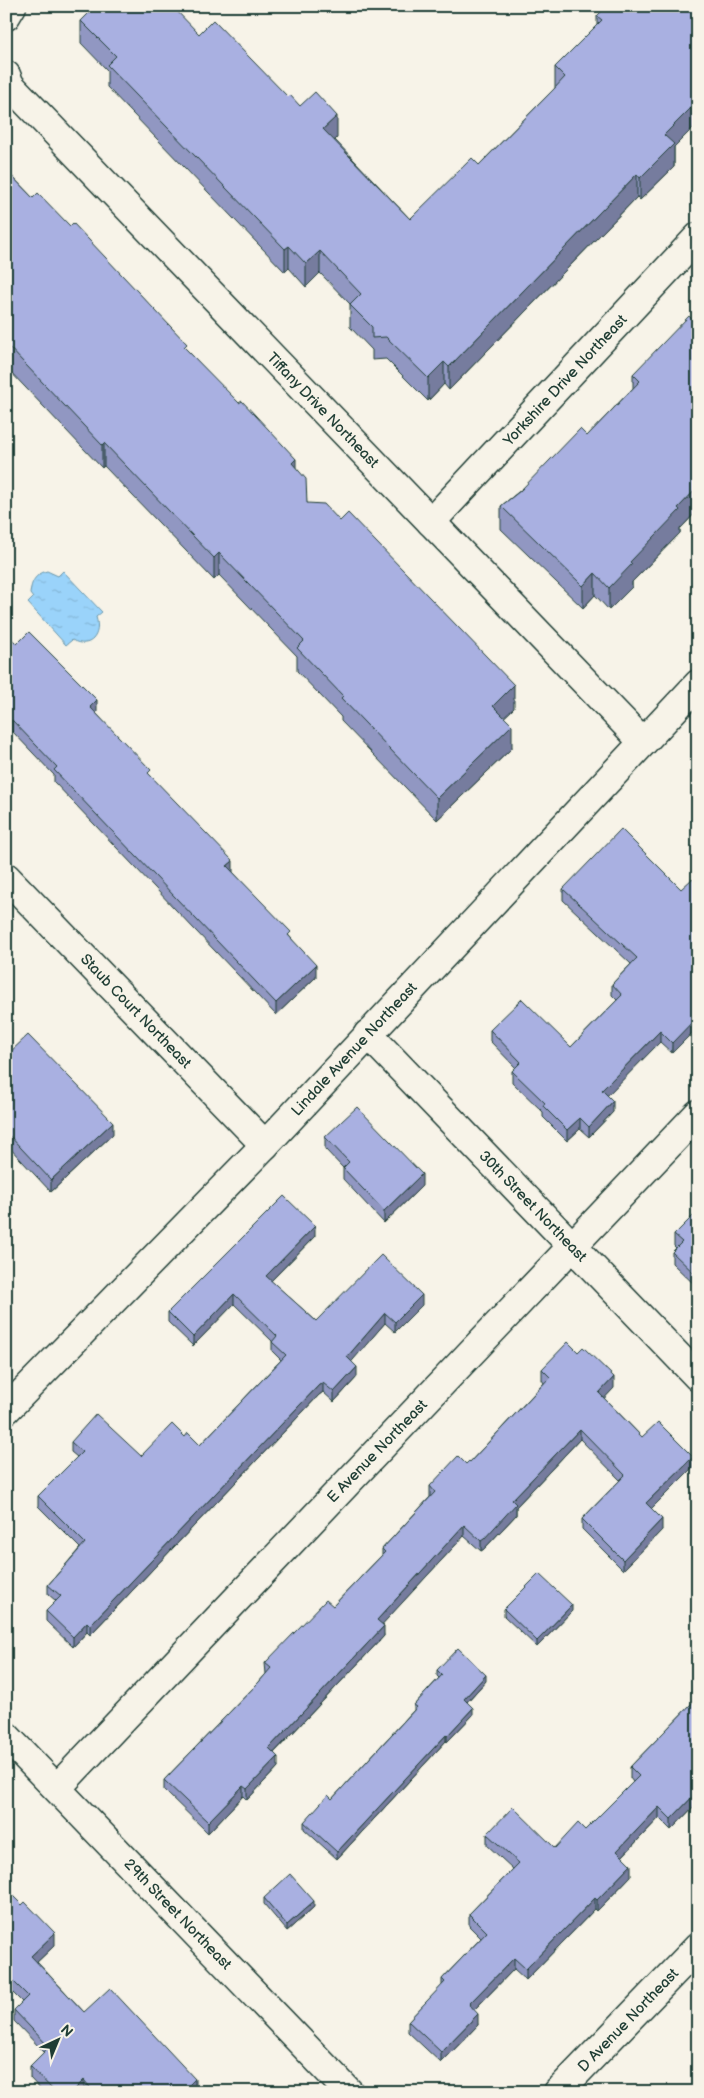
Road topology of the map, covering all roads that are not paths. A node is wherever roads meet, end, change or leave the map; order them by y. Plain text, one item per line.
1 (12, 6) edge
2 (6, 16) edge
3 (6, 75) edge
4 (698, 237) edge
5 (432, 522) junction
6 (698, 684) edge
7 (643, 742) junction
8 (6, 877) edge
9 (368, 1034) junction
10 (698, 1114) edge
11 (265, 1145) junction
12 (572, 1246) junction
13 (698, 1377) edge
14 (6, 1410) edge
15 (6, 1736) edge
16 (57, 1788) junction
17 (698, 1947) edge
18 (348, 2092) edge
19 (558, 2092) edge

1 - 2 street
3 - 5 street, Tiffany Drive Northeast
4 - 5 street, Yorkshire Drive Northeast
5 - 7 street, Tiffany Drive Northeast
6 - 7 street, Lindale Avenue Northeast
7 - 9 street, Lindale Avenue Northeast
8 - 11 street, Staub Court Northeast
9 - 11 street, Lindale Avenue Northeast
9 - 12 street, 30th Street Northeast
10 - 12 street, E Avenue Northeast
11 - 14 street, Lindale Avenue Northeast
12 - 13 street, 30th Street Northeast
12 - 16 street, E Avenue Northeast
15 - 16 street, 29th Street Northeast
16 - 18 street, 29th Street Northeast
17 - 19 street, D Avenue Northeast

